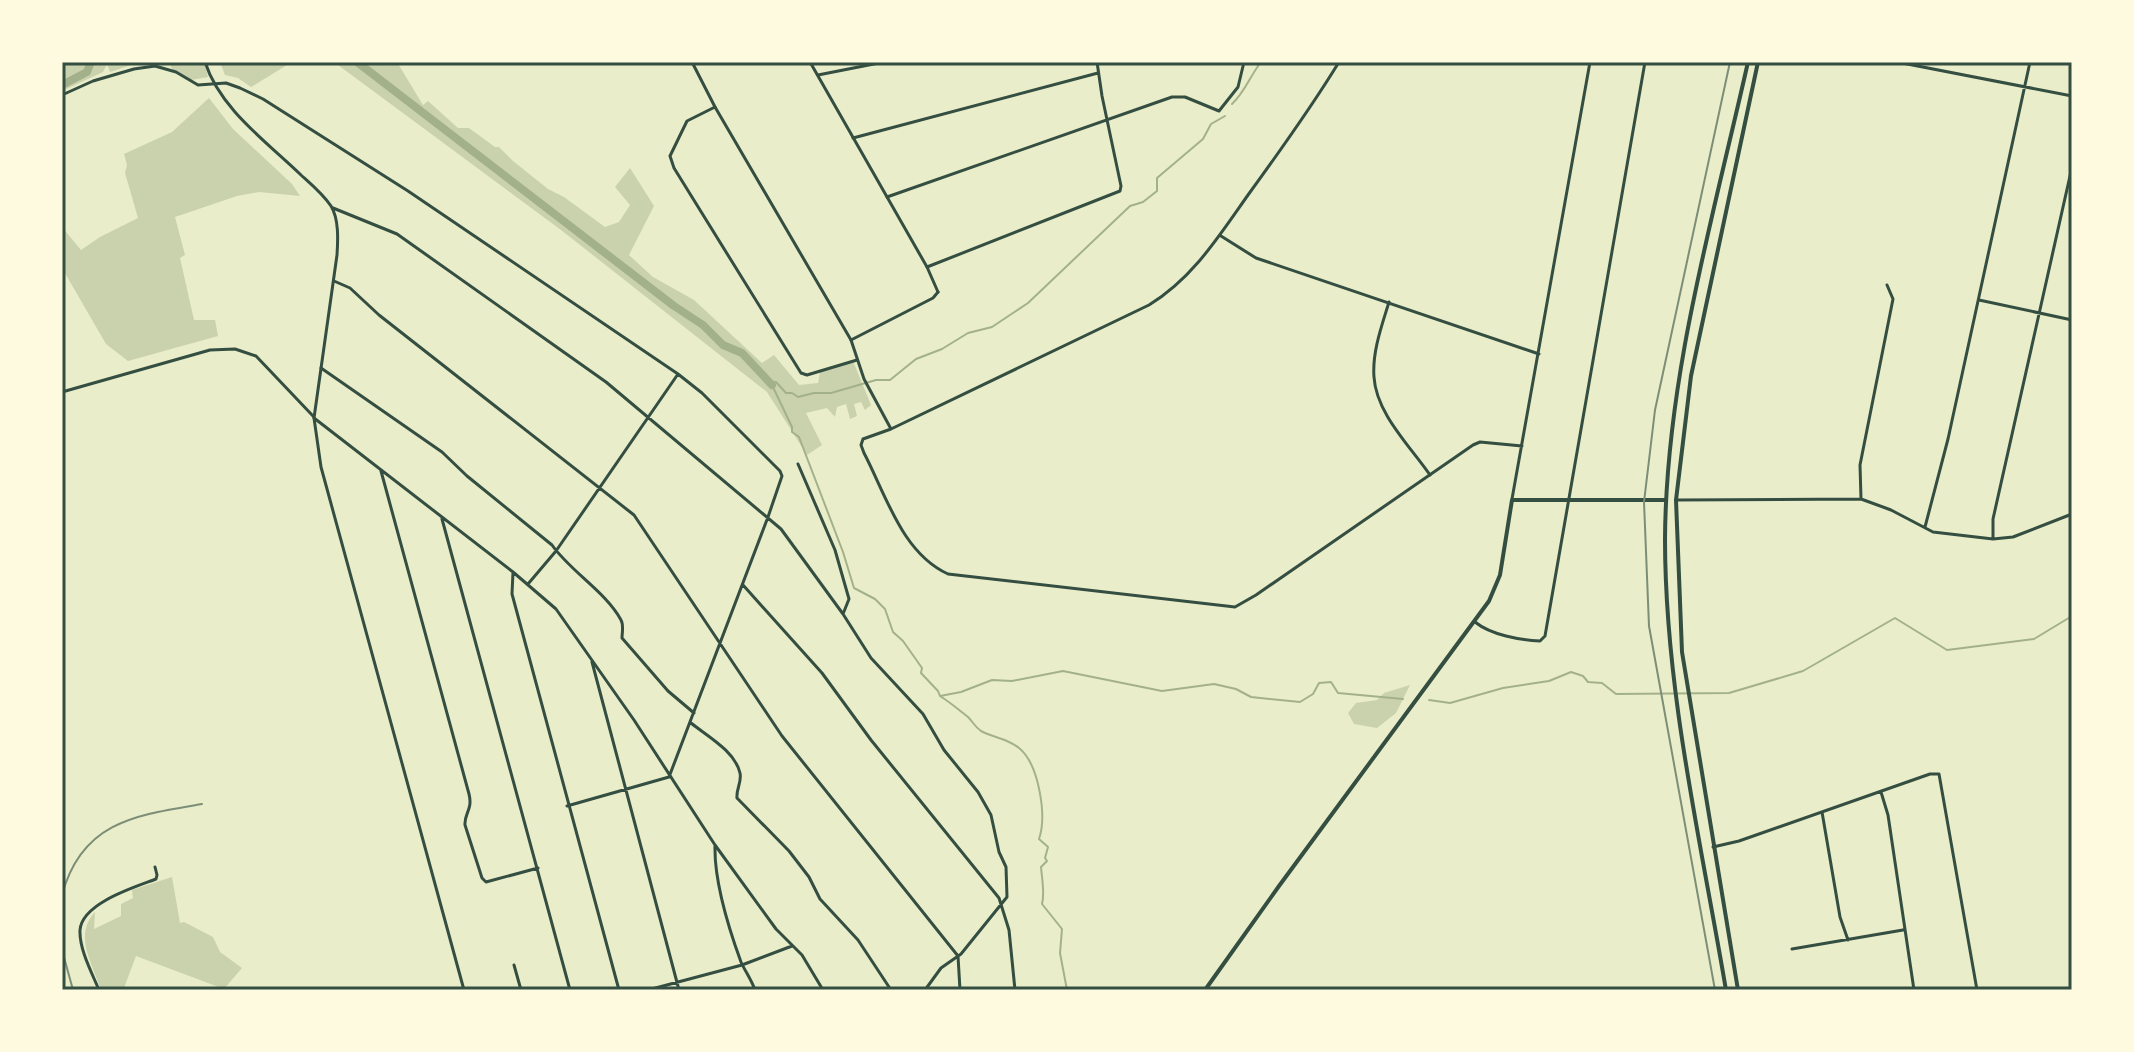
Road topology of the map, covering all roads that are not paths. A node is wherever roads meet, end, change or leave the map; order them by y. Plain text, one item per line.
1 (205, 62) edge
2 (692, 62) edge
3 (810, 62) edge
4 (884, 62) edge
5 (1097, 62) edge
6 (1244, 62) edge
7 (1339, 62) edge
8 (1590, 62) edge
9 (1645, 62) edge
10 (1748, 62) edge
11 (1758, 62) edge
12 (1897, 62) edge
13 (2030, 62) edge
14 (1910, 63) edge
15 (1098, 73) junction
16 (818, 75) junction
17 (214, 84) junction
18 (2025, 87) junction
19 (62, 95) edge
20 (2072, 96) edge
21 (715, 107) junction
22 (1107, 119) junction
23 (853, 138) junction
24 (2072, 167) edge
25 (887, 197) junction
26 (333, 208) junction
27 (1220, 235) junction
28 (927, 267) junction
29 (334, 281) junction
30 (1887, 285) dead end
31 (1979, 300) junction
32 (1389, 302) junction
33 (2039, 312) junction
34 (2072, 320) edge
35 (851, 340) junction
36 (1539, 354) junction
37 (857, 360) junction
38 (321, 368) junction
39 (678, 374) junction
40 (62, 392) edge
41 (314, 418) junction
42 (648, 418) junction
43 (891, 429) junction
44 (1522, 446) junction
45 (798, 464) dead end
46 (381, 471) junction
47 (1430, 475) junction
48 (598, 486) junction
49 (1861, 499) junction
50 (1512, 500) junction
51 (1666, 500) junction
52 (1676, 500) junction
53 (1568, 501) junction
54 (2072, 514) edge
55 (768, 517) junction
56 (442, 519) junction
57 (1925, 527) junction
58 (1993, 539) junction
59 (556, 551) junction
60 (513, 572) junction
61 (528, 584) junction
62 (743, 585) junction
63 (843, 614) junction
64 (1475, 622) junction
65 (720, 640) junction
66 (592, 659) junction
67 (694, 713) junction
68 (691, 723) junction
69 (669, 777) junction
70 (624, 789) junction
71 (1881, 792) junction
72 (567, 806) junction
73 (1822, 812) junction
74 (715, 845) junction
75 (1713, 847) junction
76 (1700, 850) junction
77 (155, 867) dead end
78 (538, 868) junction
79 (1002, 902) junction
80 (1904, 930) junction
81 (1848, 940) junction
82 (792, 946) junction
83 (1792, 949) dead end
84 (958, 956) junction
85 (514, 965) dead end
86 (742, 965) junction
87 (1735, 973) junction
88 (1723, 976) junction
89 (677, 982) junction
90 (99, 990) edge
91 (464, 990) edge
92 (521, 990) edge
93 (570, 990) edge
94 (619, 990) edge
95 (648, 990) edge
96 (679, 990) edge
97 (755, 990) edge
98 (823, 990) edge
99 (891, 990) edge
100 (925, 990) edge
101 (960, 990) edge
102 (1015, 990) edge
103 (1205, 990) edge
104 (1726, 990) edge
105 (1738, 990) edge
106 (1914, 990) edge
107 (1977, 990) edge

1 - 17 street
2 - 21 street
3 - 16 street
4 - 16 street
5 - 15 street
6 - 22 street
7 - 27 street
8 - 36 street
9 - 53 street
10 - 51 main road
11 - 52 main road
12 - 14 street
13 - 18 street
14 - 18 street
15 - 22 street
15 - 23 street
16 - 23 street
17 - 19 street
17 - 26 street
17 - 39 street
18 - 20 street
18 - 31 street
21 - 35 street
21 - 37 street
22 - 25 street
22 - 28 street
23 - 25 street
24 - 33 street
25 - 28 street
26 - 29 street
26 - 42 street
27 - 32 street
27 - 43 street
28 - 35 street
29 - 38 street
29 - 48 street
30 - 49 street
31 - 33 street
31 - 57 street
32 - 36 street
32 - 47 street
33 - 34 street
33 - 58 street
35 - 37 street
36 - 44 street
37 - 43 street
38 - 41 street
38 - 59 street
39 - 42 street
39 - 55 street
40 - 41 street
41 - 46 street
41 - 91 street
42 - 48 street
42 - 55 street
43 - 47 street
44 - 47 street
44 - 50 street
45 - 63 street
46 - 56 street
46 - 78 street
48 - 59 street
48 - 65 street
49 - 52 street
49 - 57 street
50 - 53 main road
50 - 64 main road
51 - 52 main road
51 - 53 main road
51 - 76 main road
52 - 75 main road
53 - 64 street
54 - 58 street
55 - 62 street
55 - 63 street
56 - 60 street
56 - 78 street
57 - 58 street
59 - 61 street
59 - 67 street
60 - 61 street
60 - 72 street
61 - 66 street
62 - 65 street
62 - 79 street
63 - 79 street
64 - 103 main road
65 - 67 street
65 - 84 street
66 - 69 street
66 - 70 street
67 - 68 street
68 - 69 street
68 - 99 street
69 - 70 street
69 - 74 street
70 - 72 street
70 - 89 street
71 - 73 street
71 - 80 street
71 - 107 street
72 - 94 street
73 - 75 street
73 - 81 street
74 - 82 street
74 - 86 street
75 - 76 main road
75 - 87 main road
76 - 88 main road
77 - 90 street
78 - 93 street
79 - 84 street
79 - 102 street
80 - 81 street
80 - 106 street
81 - 83 street
82 - 86 street
82 - 98 street
84 - 100 street
84 - 101 street
85 - 92 street
86 - 89 street
86 - 97 street
87 - 88 main road
87 - 105 main road
88 - 104 main road
89 - 95 street
89 - 96 street

